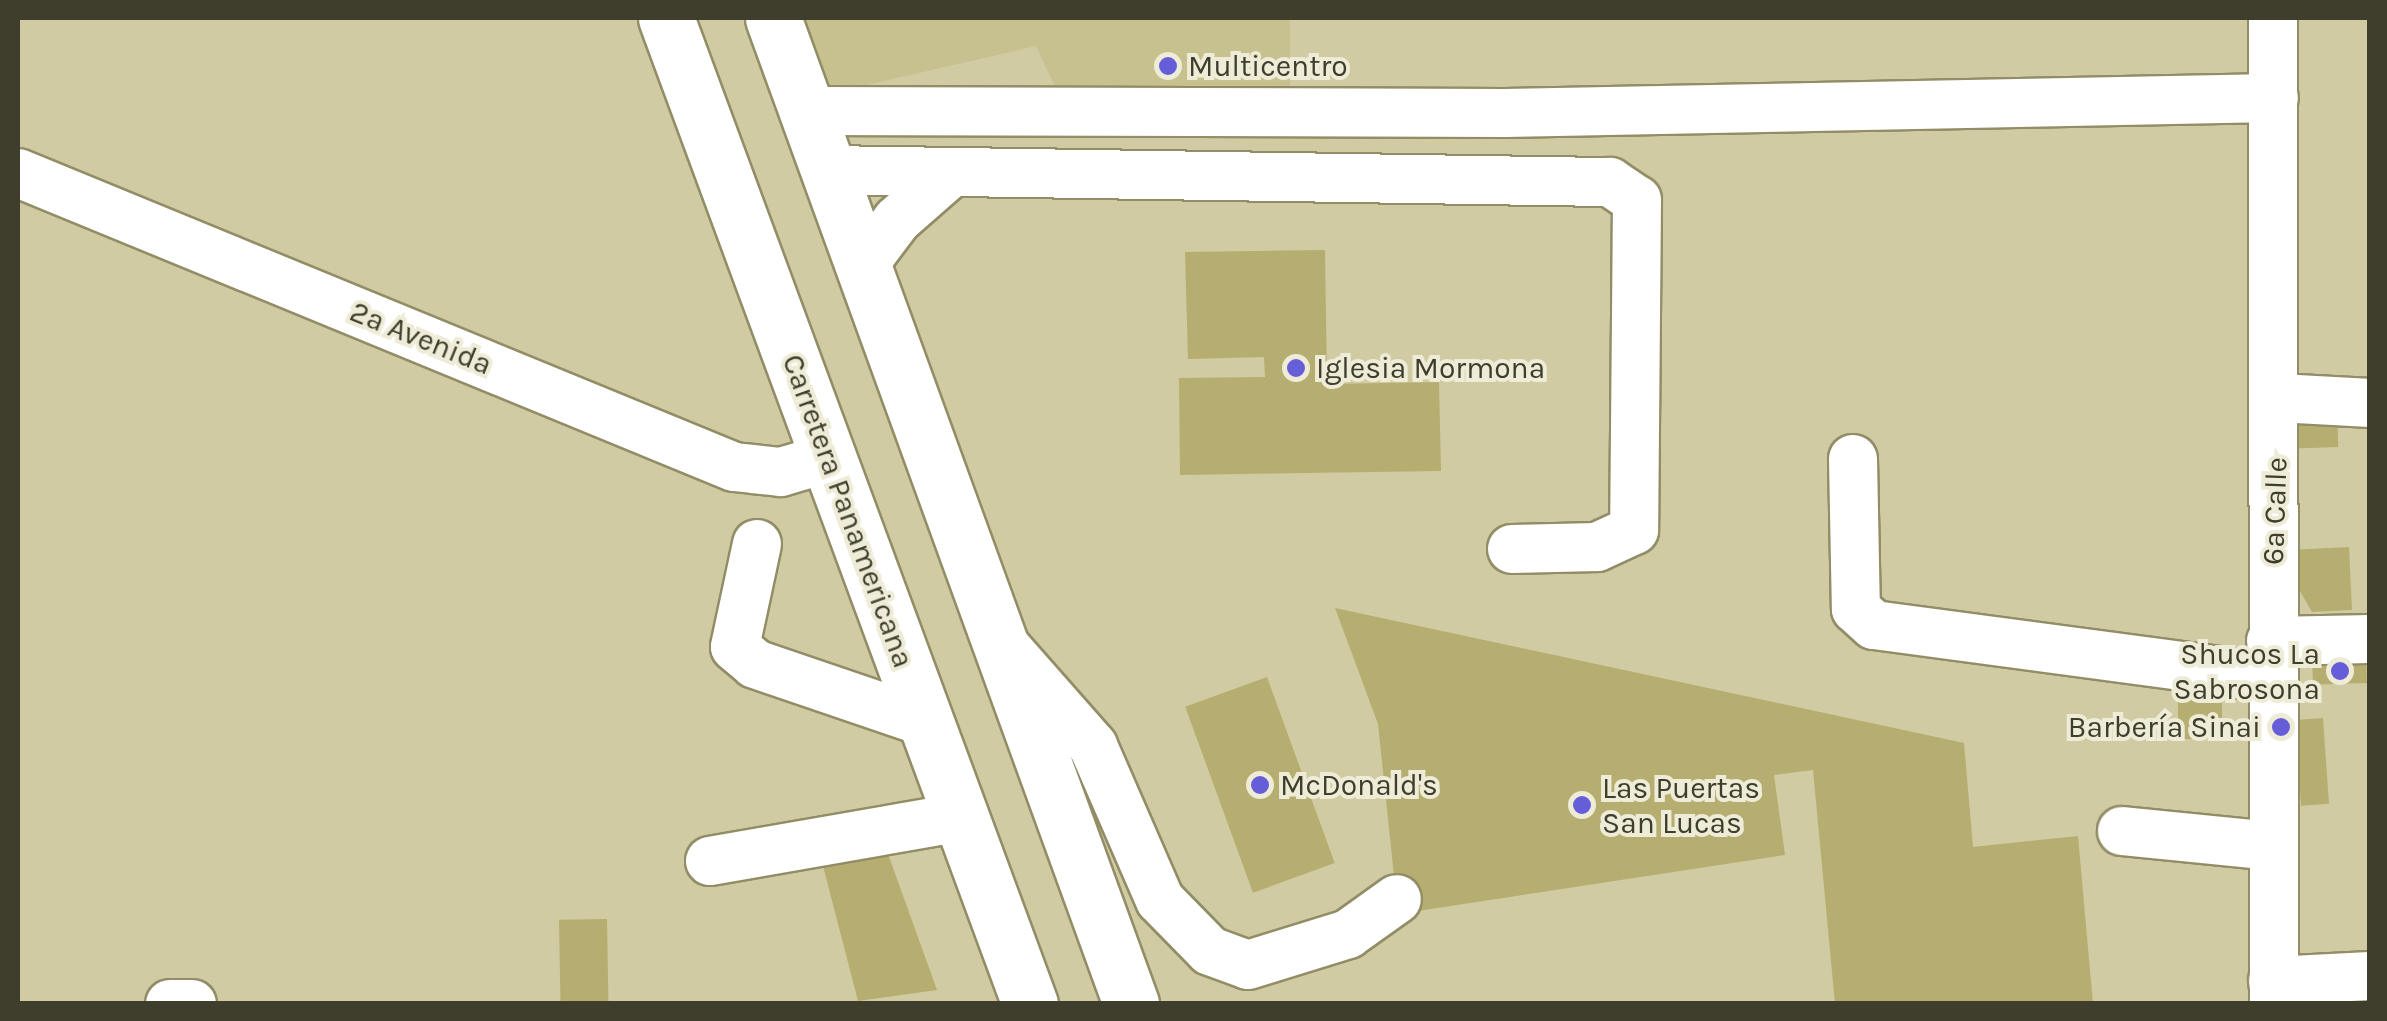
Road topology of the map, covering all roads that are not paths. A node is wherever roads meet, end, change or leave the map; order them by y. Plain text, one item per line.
1 (666, 18) edge
2 (774, 18) edge
3 (2273, 18) edge
4 (2274, 98) junction
5 (806, 111) junction
6 (826, 170) junction
7 (18, 173) edge
8 (946, 177) junction
9 (861, 268) junction
10 (2279, 398) junction
11 (2370, 403) edge
12 (828, 458) junction
13 (1853, 459) dead end
14 (757, 544) dead end
15 (1512, 549) dead end
16 (994, 633) junction
17 (2370, 639) edge
18 (2271, 659) junction
19 (926, 722) junction
20 (961, 818) junction
21 (2122, 831) dead end
22 (2272, 846) junction
23 (710, 861) dead end
24 (1396, 900) dead end
25 (2370, 976) edge
26 (1250, 984) edge
27 (2274, 992) edge
28 (170, 1004) edge
29 (192, 1004) edge
30 (1030, 1004) edge
31 (1132, 1004) edge

1 - 12 highway, Carretera Panamericana
2 - 5 highway
3 - 4 street, 6a Calle
4 - 5 street
4 - 10 street, 6a Calle
5 - 6 highway
6 - 8 street
6 - 9 highway
7 - 12 street, 2a Avenida
8 - 9 street
8 - 15 street
9 - 16 highway
10 - 11 street
10 - 18 street, 6a Calle
12 - 19 highway, Carretera Panamericana
13 - 18 street
14 - 19 street
16 - 26 street
16 - 31 highway
17 - 18 street
18 - 22 street, 6a Calle
19 - 20 highway, Carretera Panamericana
20 - 23 street
20 - 30 highway, Carretera Panamericana
21 - 22 street
22 - 27 street, 6a Calle
24 - 26 street
25 - 27 street
28 - 29 street

